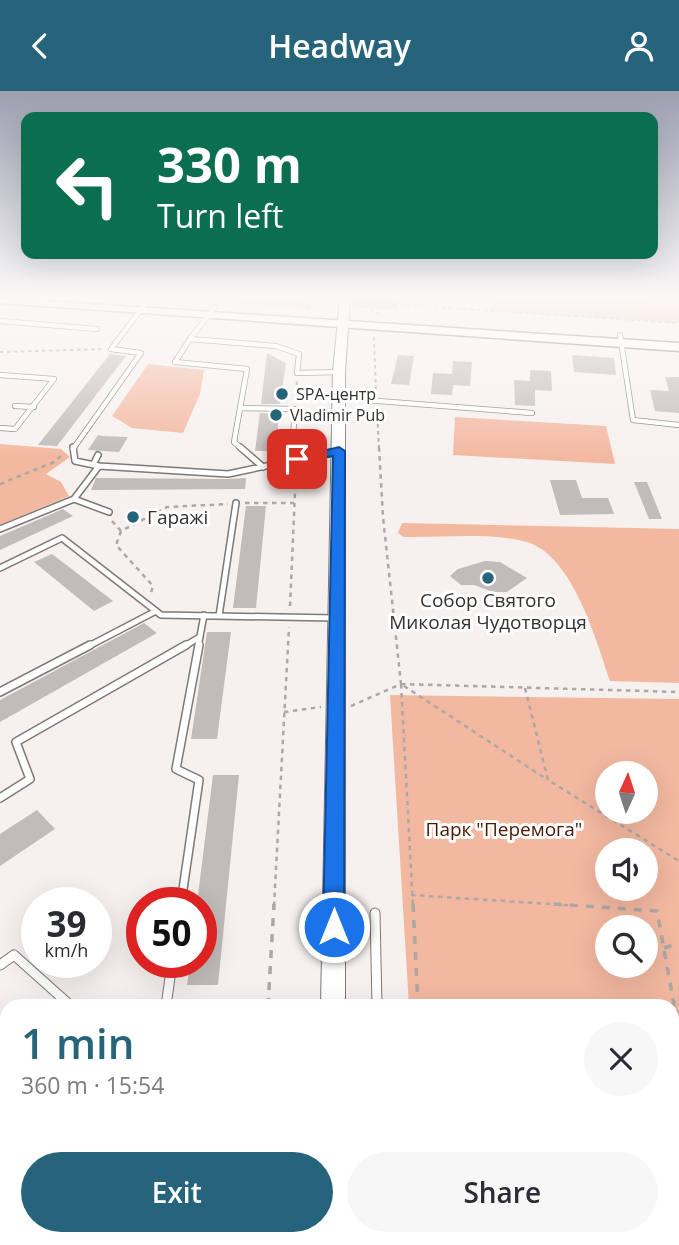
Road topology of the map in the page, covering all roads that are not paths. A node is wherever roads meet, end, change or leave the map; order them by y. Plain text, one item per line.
1 (132, 352) edge
2 (182, 352) edge
3 (293, 352) edge
4 (341, 352) edge
5 (623, 352) edge
6 (339, 372) junction
7 (0, 375) edge
8 (340, 398) junction
9 (15, 405) dead end
10 (34, 407) junction
11 (240, 408) junction
12 (532, 413) dead end
13 (679, 425) edge
14 (0, 428) edge
15 (339, 451) junction
16 (98, 455) dead end
17 (294, 460) junction
18 (96, 465) junction
19 (263, 467) junction
20 (74, 499) junction
21 (236, 503) dead end
22 (109, 512) dead end
23 (0, 529) edge
24 (0, 568) edge
25 (156, 611) junction
26 (204, 615) junction
27 (219, 616) junction
28 (336, 618) junction
29 (200, 637) junction
30 (0, 692) edge
31 (0, 798) edge
32 (183, 887) edge
33 (375, 913) dead end
34 (0, 965) edge
35 (170, 978) edge
36 (63, 999) edge
37 (167, 999) edge
38 (333, 999) edge
39 (377, 999) edge

1 - 18 lane
2 - 11 lane
3 - 6 lane
4 - 6 main road
5 - 13 lane
6 - 8 main road
7 - 10 lane
8 - 12 lane
8 - 15 main road
9 - 10 lane
10 - 14 lane
11 - 17 lane
11 - 19 lane
15 - 17 lane
15 - 28 main road
16 - 18 lane
17 - 19 lane
18 - 19 lane
18 - 20 lane
20 - 22 lane
20 - 23 lane
21 - 27 lane
24 - 25 lane
25 - 26 lane
25 - 30 lane
26 - 27 lane
26 - 29 lane
27 - 28 lane
28 - 38 main road
29 - 31 lane
29 - 32 lane
33 - 39 lane
34 - 36 lane
35 - 37 lane

